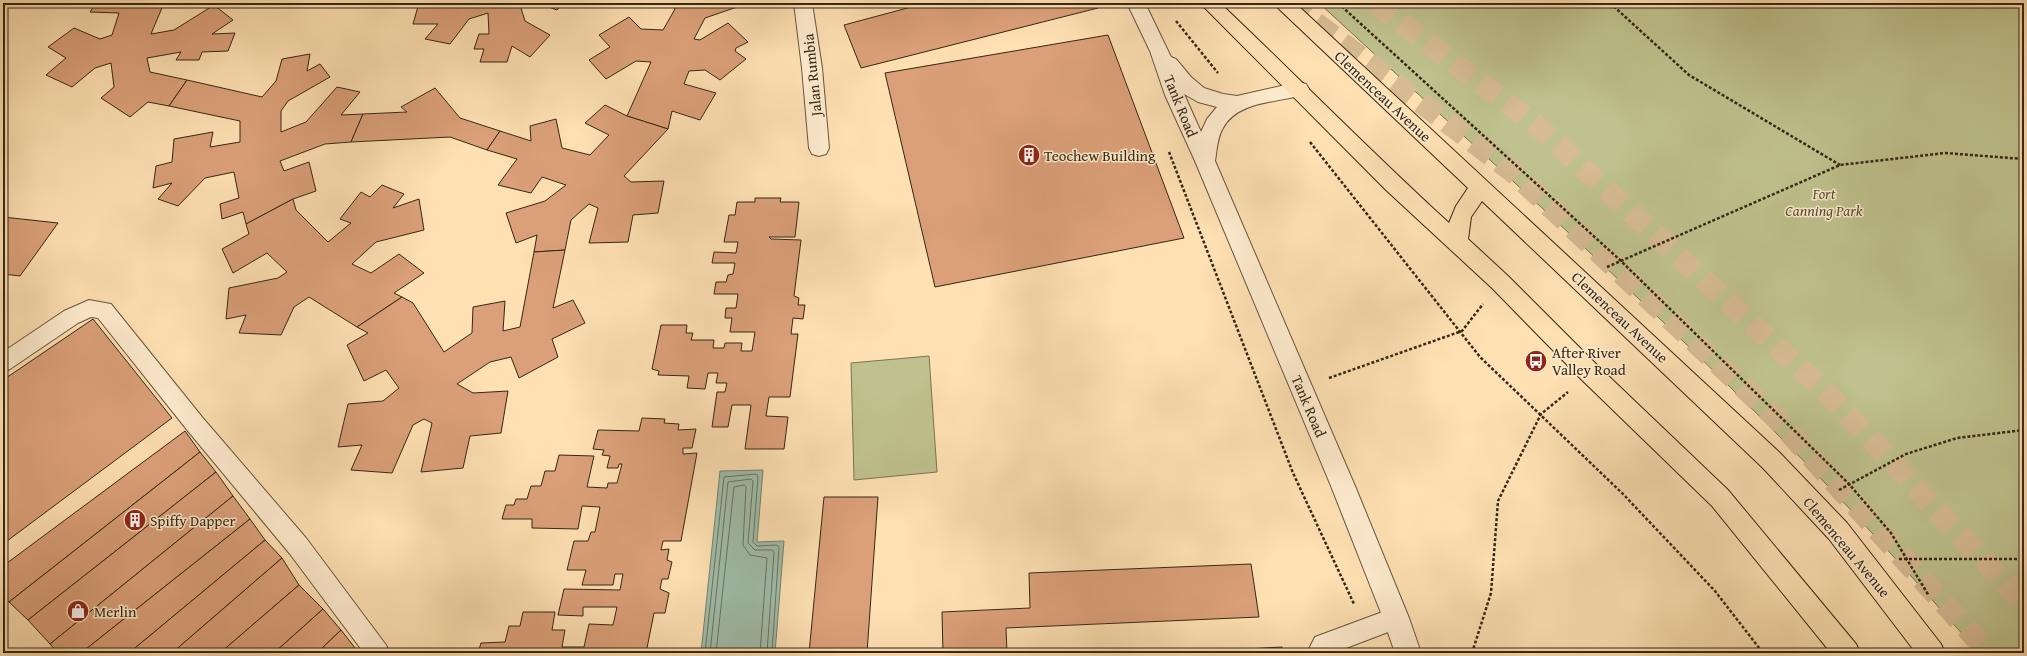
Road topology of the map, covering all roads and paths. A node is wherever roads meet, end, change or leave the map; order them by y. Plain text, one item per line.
1 (803, 3) edge
2 (1136, 3) edge
3 (1210, 3) edge
4 (1284, 3) edge
5 (1338, 3) edge
6 (1610, 3) edge
7 (1171, 15) dead end
8 (1159, 51) junction
9 (1299, 89) junction
10 (1239, 102) junction
11 (1309, 141) dead end
12 (819, 148) dead end
13 (1168, 150) dead end
14 (2024, 159) edge
15 (1205, 161) junction
16 (1840, 165) junction
17 (1481, 188) junction
18 (1457, 241) junction
19 (1621, 261) junction
20 (1579, 279) junction
21 (1500, 282) junction
22 (1462, 331) junction
23 (3, 363) edge
24 (1590, 373) junction
25 (1327, 378) dead end
26 (1541, 414) junction
27 (2024, 430) edge
28 (1849, 484) junction
29 (1812, 504) junction
30 (1860, 558) junction
31 (1906, 559) junction
32 (2024, 559) edge
33 (1931, 599) dead end
34 (1396, 618) junction
35 (1366, 629) junction
36 (378, 653) edge
37 (1319, 653) edge
38 (1408, 653) edge
39 (1472, 653) edge
40 (1763, 653) edge
41 (1847, 653) edge
42 (1932, 653) edge

1 - 12 street, Jalan Rumbia
2 - 8 street, Tank Road
3 - 9 main road
4 - 17 main road, Clemenceau Avenue
5 - 19 path
6 - 16 path
7 - 10 path
8 - 10 street, Tank Road
8 - 15 street, Tank Road
9 - 10 street, Tank Road
9 - 18 main road
10 - 15 street, Tank Road
11 - 22 path
13 - 35 path
14 - 16 path
15 - 34 street, Tank Road
16 - 19 path
17 - 18 main road
17 - 20 main road, Clemenceau Avenue
18 - 21 main road
19 - 20 path
19 - 28 path
20 - 29 main road, Clemenceau Avenue
21 - 22 path
21 - 24 main road
22 - 25 path
22 - 26 path
23 - 36 lane
24 - 26 path
24 - 41 main road
26 - 39 path
26 - 40 path
27 - 28 path
28 - 29 path
28 - 31 path
29 - 30 main road, Clemenceau Avenue
30 - 31 path
30 - 42 main road, Clemenceau Avenue
31 - 32 path
31 - 33 path
34 - 35 lane
34 - 38 street, Tank Road
35 - 37 lane

